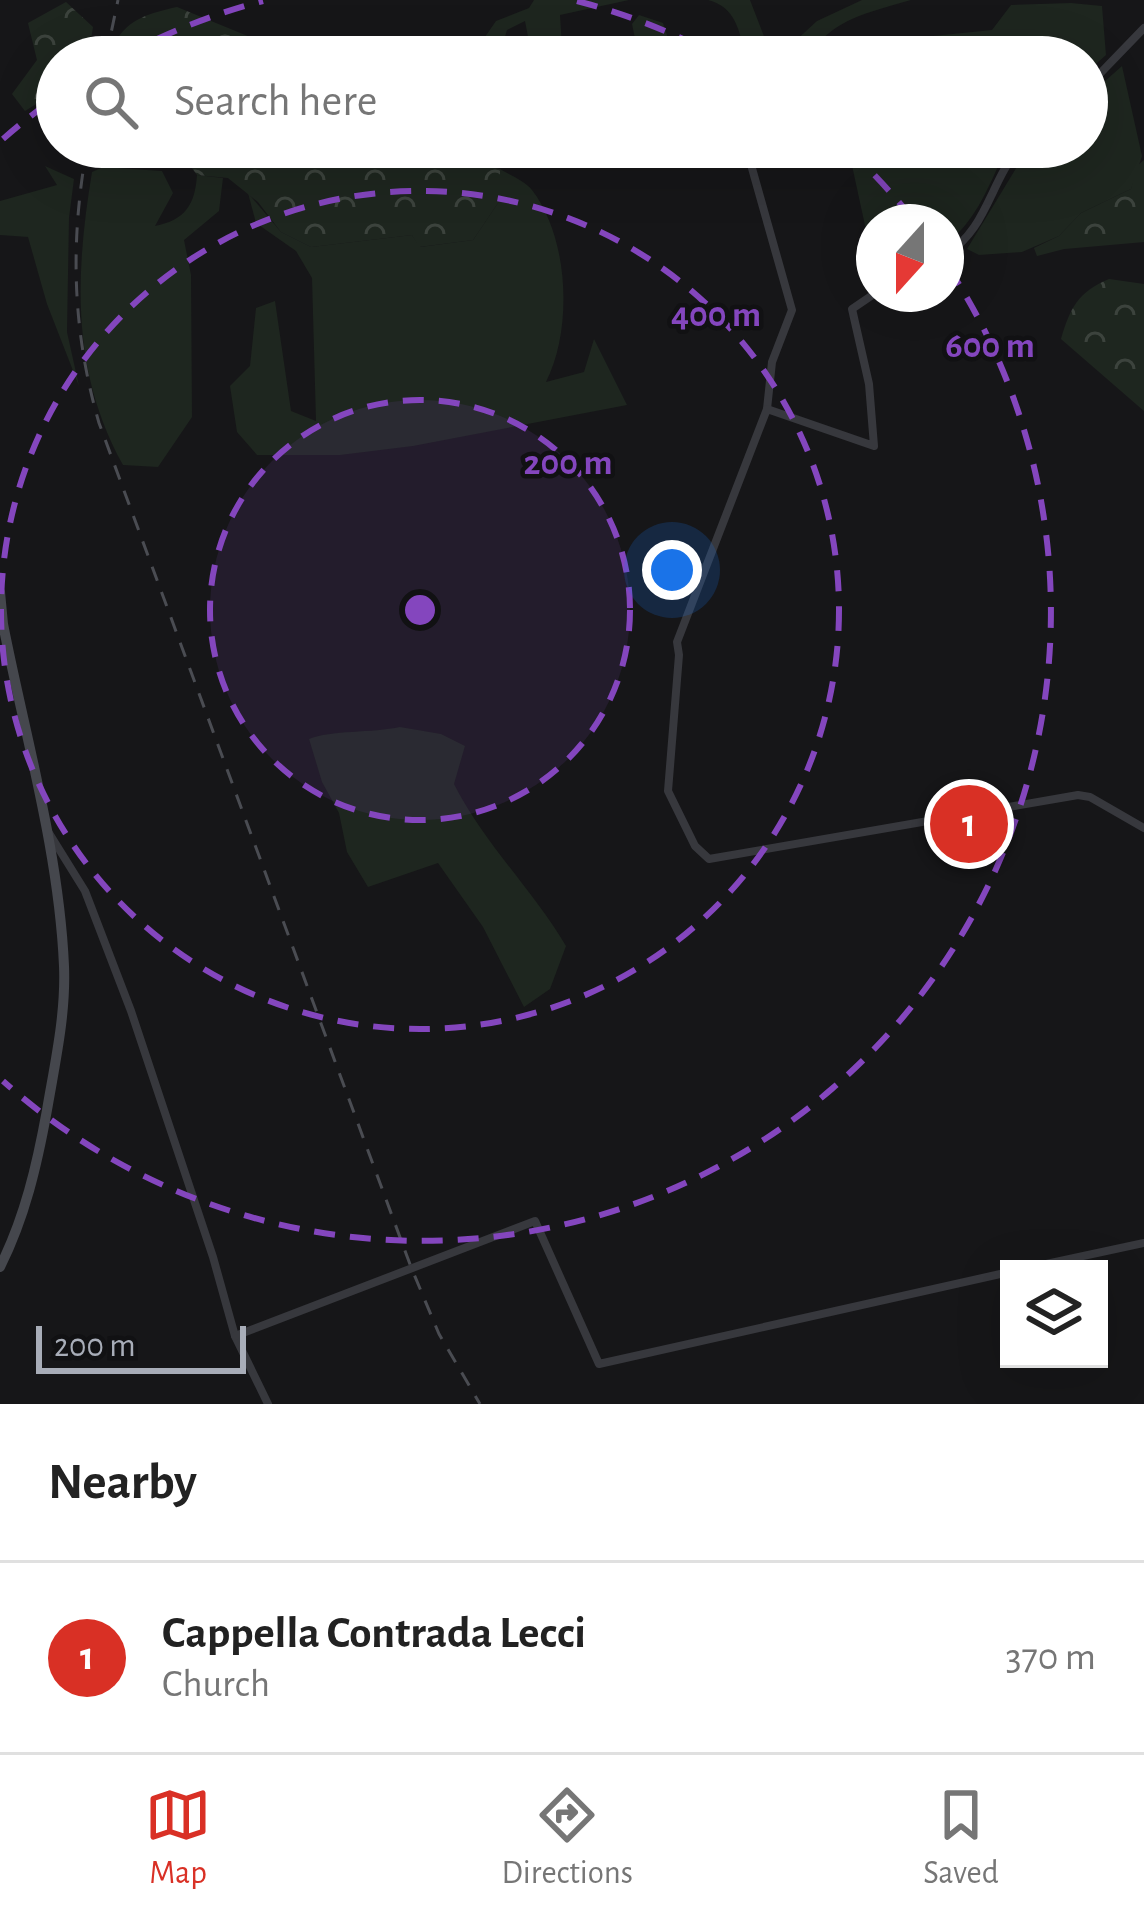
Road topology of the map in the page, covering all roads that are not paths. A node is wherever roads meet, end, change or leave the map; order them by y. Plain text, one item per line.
1 (1144, 28) edge
2 (1108, 68) edge
3 (752, 168) edge
4 (1005, 168) edge
5 (964, 241) edge
6 (856, 306) edge
7 (767, 409) junction
8 (0, 592) edge
9 (5, 662) edge
10 (44, 827) junction
11 (1144, 828) edge
12 (1144, 1244) edge
13 (1067, 1260) edge
14 (0, 1267) edge
15 (1000, 1274) edge
16 (235, 1336) junction
17 (268, 1404) edge

1 - 2 street
3 - 7 street
4 - 5 street
6 - 7 street
7 - 11 street
8 - 9 main road
9 - 10 main road
10 - 14 main road
10 - 16 street
12 - 13 street
15 - 16 street
16 - 17 street

